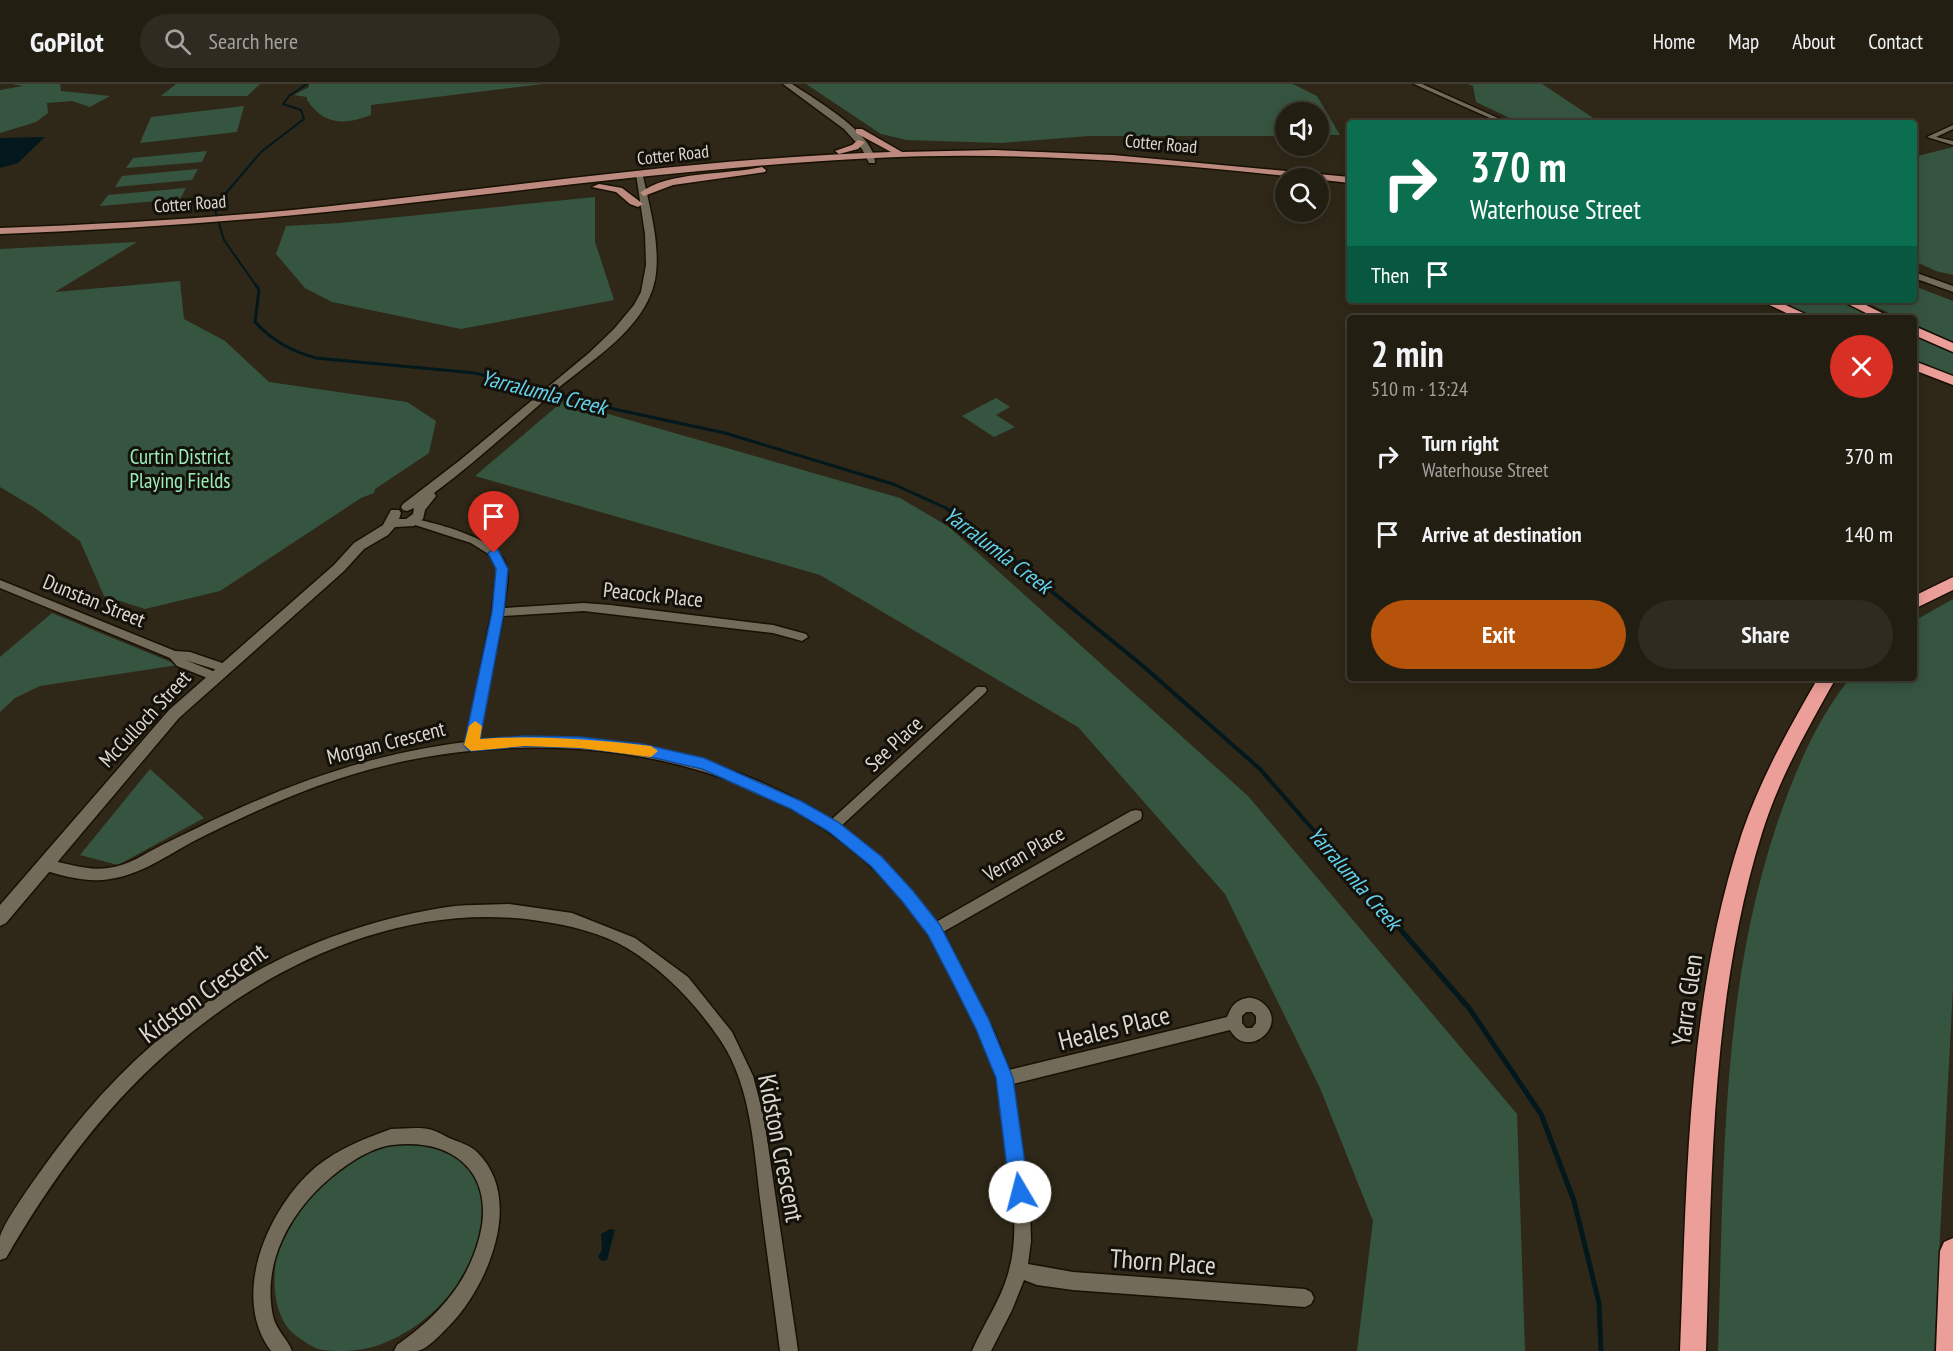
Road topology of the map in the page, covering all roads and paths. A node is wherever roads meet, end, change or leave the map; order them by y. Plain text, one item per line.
1 (786, 84) edge
2 (1417, 84) edge
3 (1499, 120) edge
4 (839, 121) junction
5 (1953, 127) edge
6 (860, 131) junction
7 (861, 142) junction
8 (1953, 143) edge
9 (903, 154) junction
10 (874, 158) junction
11 (760, 166) junction
12 (1275, 178) edge
13 (636, 179) junction
14 (1347, 180) edge
15 (1329, 183) edge
16 (1347, 186) edge
17 (596, 187) junction
18 (644, 193) junction
19 (641, 206) junction
20 (244, 220) junction
21 (201, 224) junction
22 (0, 231) edge
23 (0, 239) edge
24 (1917, 276) edge
25 (1953, 290) edge
26 (1772, 303) edge
27 (1853, 303) edge
28 (1801, 315) edge
29 (1879, 315) edge
30 (1917, 331) edge
31 (1953, 348) edge
32 (1917, 366) edge
33 (1953, 381) edge
34 (411, 515) junction
35 (339, 567) junction
36 (1953, 583) edge
37 (0, 584) edge
38 (1917, 601) edge
39 (498, 612) junction
40 (802, 637) dead end
41 (219, 672) junction
42 (1825, 681) edge
43 (981, 690) dead end
44 (471, 745) junction
45 (1136, 815) dead end
46 (833, 826) junction
47 (45, 865) junction
48 (0, 918) edge
49 (934, 930) junction
50 (1234, 1023) dead end
51 (1004, 1078) junction
52 (1953, 1251) edge
53 (0, 1252) edge
54 (1019, 1270) junction
55 (1305, 1298) dead end
56 (283, 1351) edge
57 (403, 1351) edge
58 (789, 1351) edge
59 (981, 1351) edge
60 (1693, 1351) edge
61 (1948, 1351) edge

1 - 4 main road
2 - 3 street
4 - 6 main road
4 - 7 main road
5 - 8 street
6 - 9 main road
6 - 10 main road
7 - 10 main road
7 - 11 main road
9 - 10 main road, Cotter Road
9 - 14 main road, Cotter Road
10 - 11 main road, Cotter Road
10 - 12 main road, Cotter Road
11 - 13 main road, Cotter Road
11 - 18 main road
13 - 17 main road, Cotter Road
13 - 18 main road, McCulloch Street
13 - 19 main road, McCulloch Street
13 - 20 main road, Cotter Road
15 - 16 main road
17 - 19 main road
17 - 20 main road, Cotter Road
18 - 19 main road, McCulloch Street
19 - 34 main road, McCulloch Street
20 - 21 main road, Cotter Road
21 - 22 main road, Cotter Road
21 - 23 main road, Cotter Road
24 - 25 main road
26 - 28 highway
27 - 29 highway
30 - 31 highway
32 - 33 highway
34 - 35 main road, McCulloch Street
34 - 35 main road, McCulloch Street
34 - 39 street
35 - 41 main road, McCulloch Street
36 - 38 highway
37 - 41 street, Dunstan Street
39 - 40 street, Peacock Place
39 - 44 street
41 - 47 main road, McCulloch Street
42 - 60 highway, Yarra Glen
43 - 46 street, See Place
44 - 46 street, Morgan Crescent
44 - 47 street, Morgan Crescent
45 - 49 street, Verran Place
46 - 49 street, Morgan Crescent
47 - 48 main road, McCulloch Street
49 - 51 street, Morgan Crescent
50 - 51 street, Heales Place
51 - 54 street, Morgan Crescent
52 - 61 highway
53 - 58 street, Kidston Crescent
54 - 55 street, Thorn Place
54 - 59 street, Morgan Crescent
56 - 57 street

